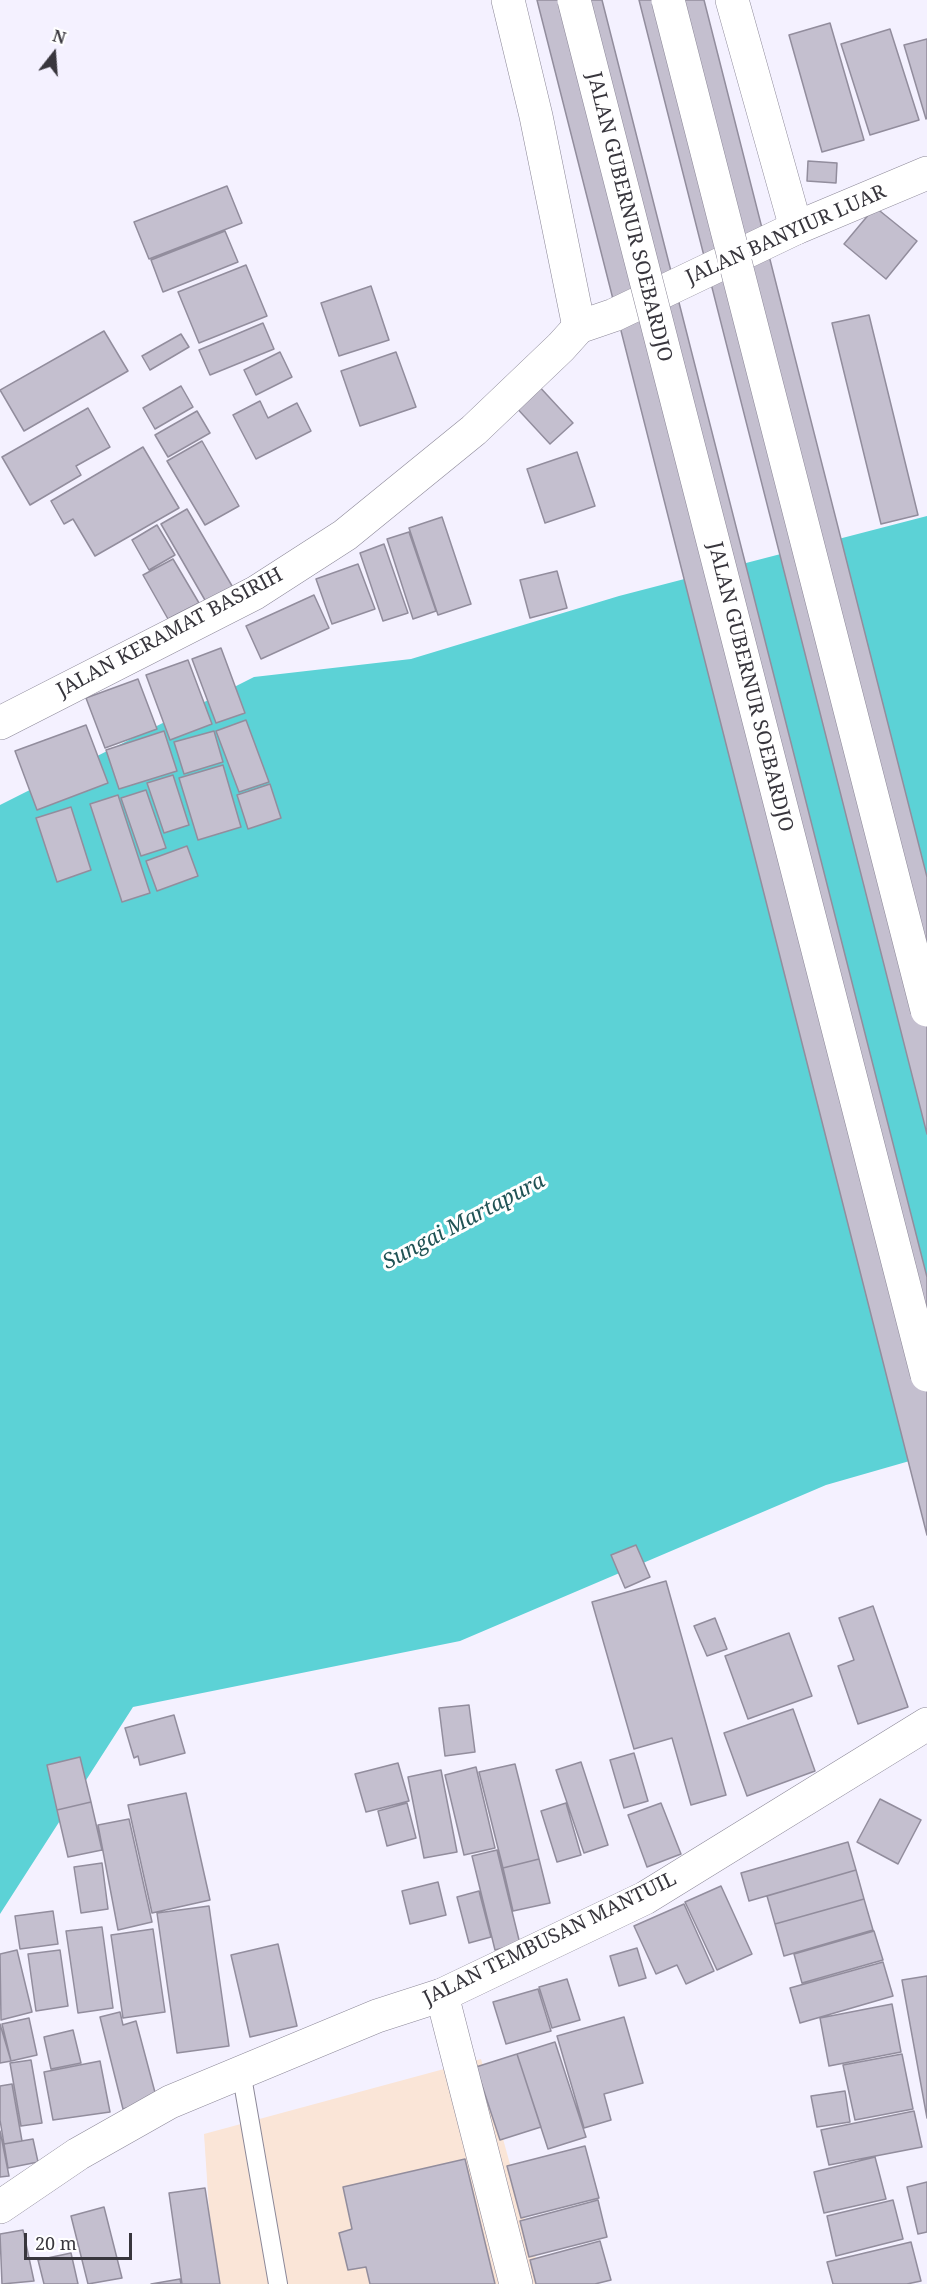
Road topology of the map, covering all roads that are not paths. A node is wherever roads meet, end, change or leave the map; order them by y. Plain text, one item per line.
1 (508, 0) edge
2 (573, 0) edge
3 (668, 0) edge
4 (732, 0) edge
5 (927, 173) edge
6 (796, 228) junction
7 (614, 315) joint
8 (579, 327) junction
9 (0, 723) edge
10 (927, 1010) edge
11 (927, 1375) edge
12 (927, 1724) edge
13 (442, 1995) junction
14 (241, 2071) junction
15 (0, 2207) edge
16 (278, 2284) edge
17 (516, 2284) edge

1 - 8 main road
2 - 11 main road, JALAN GUBERNUR SOEBARDJO, bridge
3 - 10 main road, bridge
4 - 6 main road
5 - 6 main road, JALAN BANYIUR LUAR
6 - 7 main road, JALAN BANYIUR LUAR
7 - 8 main road, JALAN KERAMAT BASIRIH
8 - 9 main road, JALAN KERAMAT BASIRIH
12 - 13 main road, JALAN TEMBUSAN MANTUIL
13 - 14 main road, JALAN TEMBUSAN MANTUIL
13 - 17 main road
14 - 15 main road, JALAN TEMBUSAN MANTUIL
14 - 16 lane

